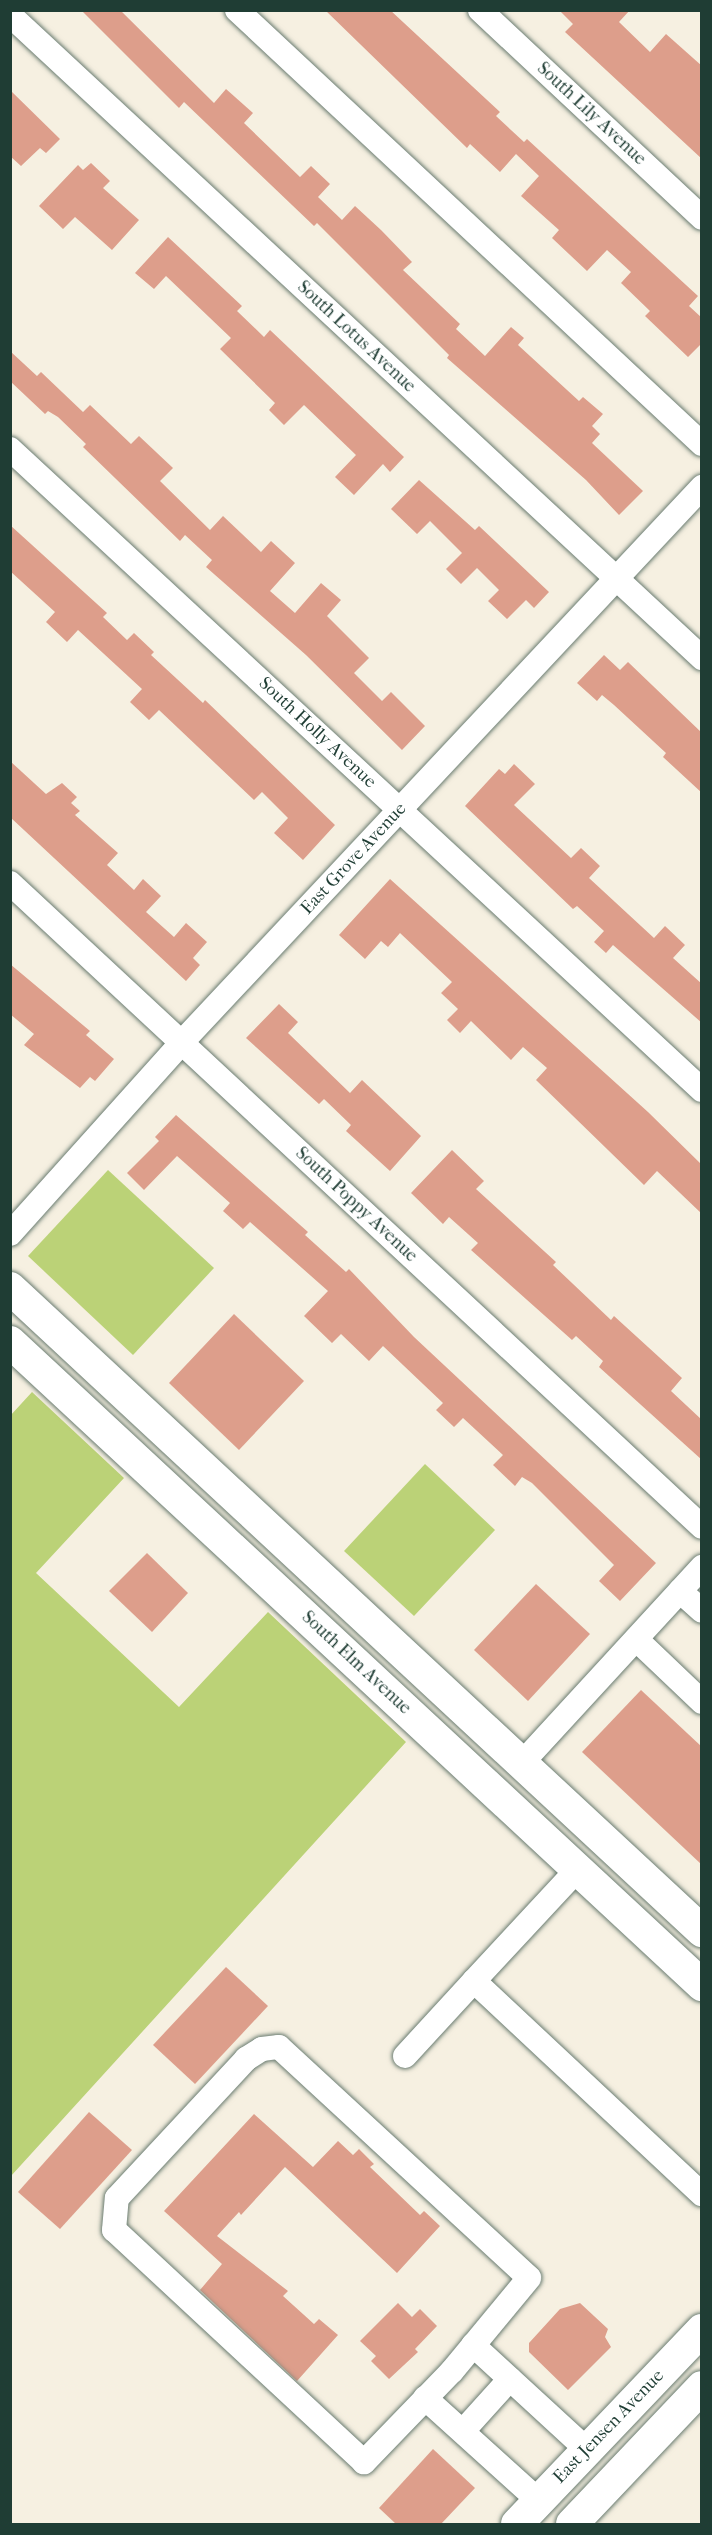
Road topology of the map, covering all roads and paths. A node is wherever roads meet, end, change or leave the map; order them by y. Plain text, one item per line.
1 (237, 10) edge
2 (480, 10) edge
3 (10, 15) edge
4 (702, 218) edge
5 (702, 444) edge
6 (10, 449) edge
7 (702, 487) edge
8 (616, 578) junction
9 (702, 658) edge
10 (400, 810) junction
11 (10, 883) edge
12 (182, 1042) junction
13 (702, 1090) edge
14 (10, 1234) edge
15 (10, 1288) edge
16 (10, 1342) edge
17 (702, 1527) edge
18 (702, 1567) edge
19 (680, 1591) junction
20 (702, 1611) edge
21 (637, 1640) junction
22 (702, 1702) edge
23 (520, 1764) junction
24 (577, 1870) junction
25 (702, 1931) edge
26 (474, 1980) junction
27 (702, 1985) edge
28 (405, 2056) dead end
29 (702, 2194) edge
30 (702, 2330) edge
31 (473, 2344) junction
32 (510, 2379) junction
33 (702, 2387) edge
34 (425, 2398) junction
35 (463, 2432) junction
36 (587, 2450) junction
37 (539, 2501) junction
38 (517, 2524) edge
39 (572, 2524) edge

1 - 5 street
2 - 4 street, South Lily Avenue
3 - 8 street, South Lotus Avenue
6 - 10 street, South Holly Avenue
7 - 8 street, East Grove Avenue
8 - 9 street, South Lotus Avenue
8 - 10 street, East Grove Avenue
10 - 12 street, East Grove Avenue
10 - 13 street, South Holly Avenue
11 - 12 street, South Poppy Avenue
12 - 14 street, East Grove Avenue
12 - 17 street, South Poppy Avenue
15 - 23 main road
16 - 24 main road, South Elm Avenue
18 - 19 street
19 - 20 street
19 - 21 street
21 - 22 street
21 - 23 street
23 - 25 main road
24 - 26 street
24 - 27 main road, South Elm Avenue
26 - 28 street
26 - 29 street
30 - 36 main road, East Jensen Avenue
31 - 32 street
31 - 34 street
31 - 34 street
32 - 35 street
32 - 36 street
33 - 39 main road
34 - 35 street
35 - 37 street
36 - 37 main road, East Jensen Avenue
37 - 38 main road, East Jensen Avenue

